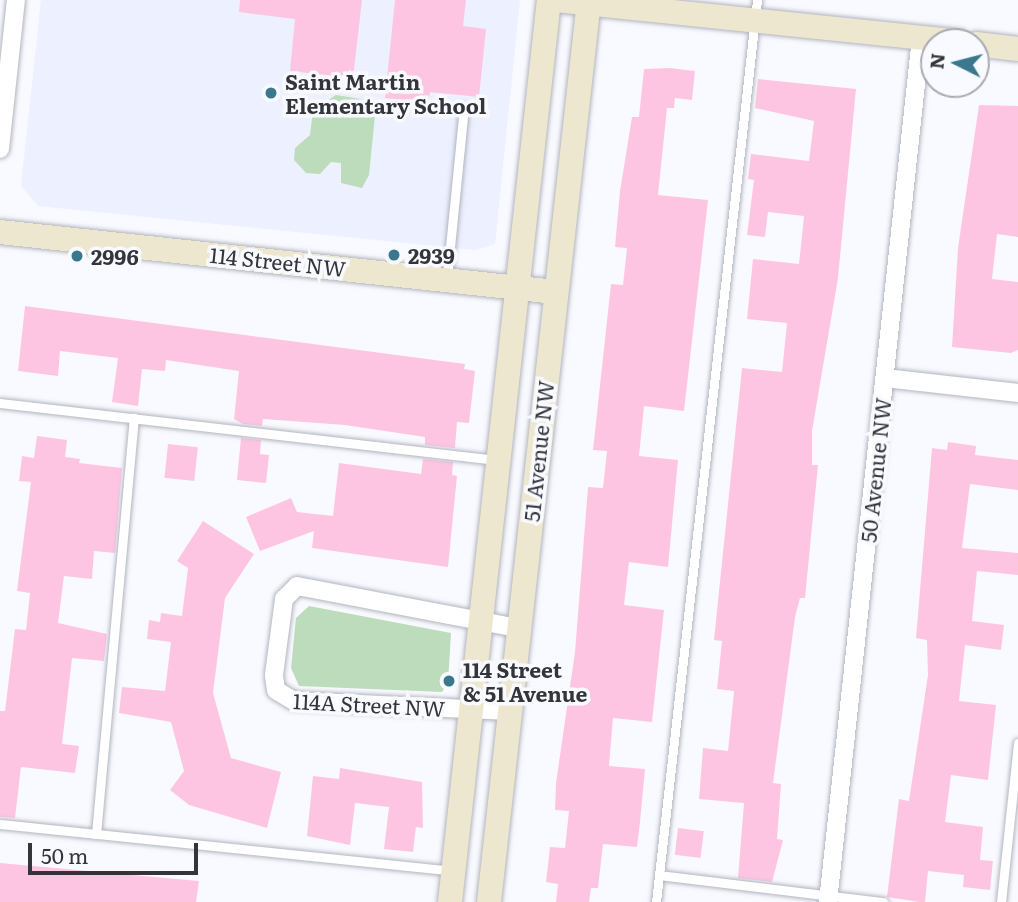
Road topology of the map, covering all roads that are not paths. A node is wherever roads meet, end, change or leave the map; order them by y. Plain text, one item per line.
1 (16, 0) edge
2 (550, 0) edge
3 (556, 0) edge
4 (589, 1) edge
5 (756, 11) edge
6 (920, 38) edge
7 (990, 46) edge
8 (920, 48) edge
9 (1018, 49) edge
10 (464, 108) dead end
11 (0, 149) edge
12 (0, 232) edge
13 (447, 279) junction
14 (518, 287) junction
15 (556, 292) junction
16 (886, 378) junction
17 (1018, 393) edge
18 (0, 403) edge
19 (134, 418) junction
20 (499, 460) junction
21 (482, 618) junction
22 (518, 628) junction
23 (471, 709) junction
24 (509, 711) junction
25 (1018, 743) edge
26 (0, 824) edge
27 (96, 834) junction
28 (453, 872) junction
29 (659, 875) junction
30 (829, 899) edge
31 (450, 902) edge
32 (489, 902) edge
33 (656, 902) edge
34 (883, 902) edge
35 (1000, 902) edge

1 - 11 street
2 - 14 main road, 51 Avenue NW
3 - 4 main road
4 - 5 main road
4 - 15 main road, 51 Avenue NW
5 - 6 main road
5 - 29 lane
7 - 9 main road
8 - 16 street, 50 Avenue NW
10 - 13 lane
12 - 13 main road, 114 Street NW
13 - 14 main road, 114 Street NW
14 - 15 main road, 114 Street NW
14 - 20 main road, 51 Avenue NW
15 - 22 main road, 51 Avenue NW
16 - 17 street
16 - 30 street, 50 Avenue NW
18 - 19 lane
19 - 20 lane
19 - 27 lane
20 - 21 main road, 51 Avenue NW
21 - 22 street, 114A Street NW
21 - 23 main road, 51 Avenue NW
21 - 23 street, 114A Street NW
22 - 24 main road, 51 Avenue NW
23 - 24 street, 114A Street NW
23 - 28 main road, 51 Avenue NW
24 - 32 main road, 51 Avenue NW
25 - 35 lane
26 - 27 lane
27 - 28 lane
28 - 31 main road, 51 Avenue NW
29 - 30 lane
29 - 33 lane
30 - 34 lane

